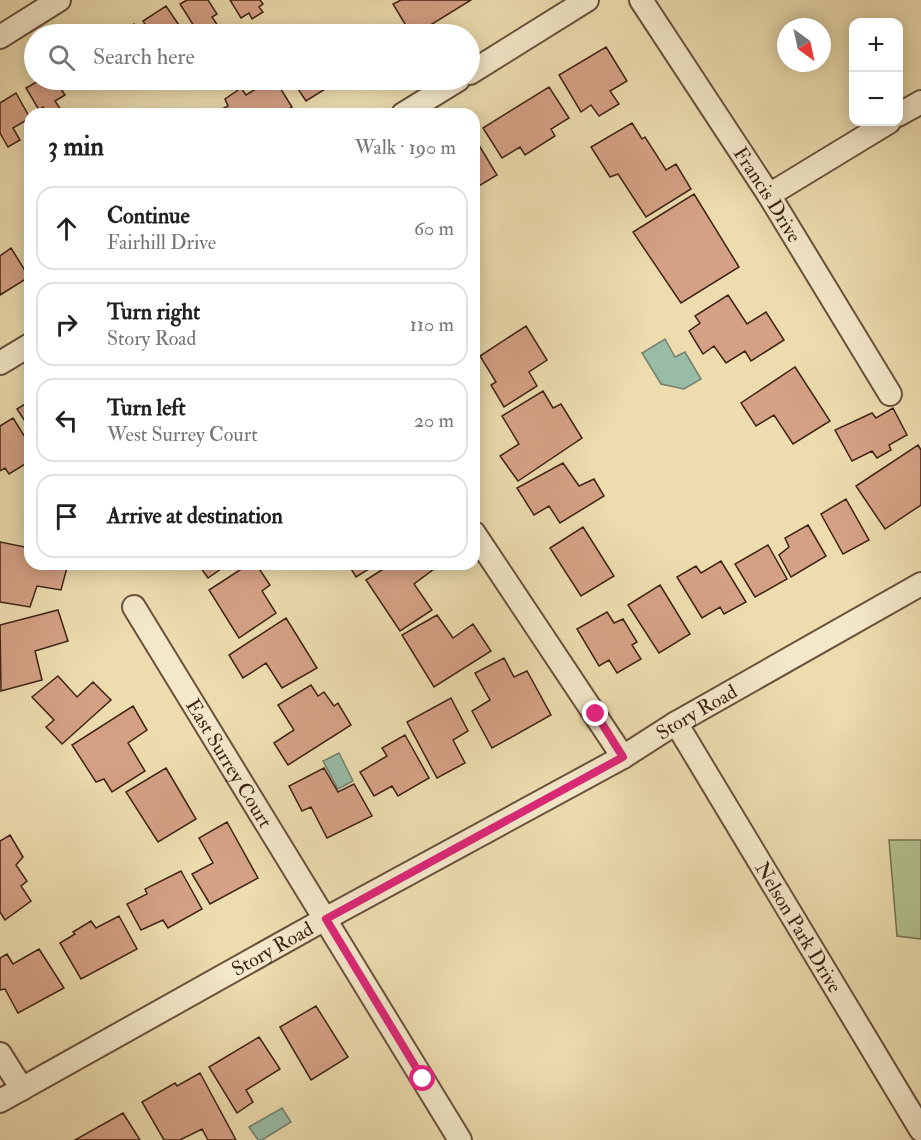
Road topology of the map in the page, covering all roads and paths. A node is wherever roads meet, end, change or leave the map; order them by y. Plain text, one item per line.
1 (59, 0) edge
2 (587, 0) edge
3 (641, 0) edge
4 (0, 37) edge
5 (480, 67) edge
6 (442, 90) edge
7 (921, 102) edge
8 (413, 108) edge
9 (903, 112) edge
10 (882, 126) edge
11 (769, 195) junction
12 (24, 349) edge
13 (0, 363) edge
14 (890, 394) dead end
15 (480, 541) edge
16 (921, 584) edge
17 (134, 607) dead end
18 (676, 723) junction
19 (623, 757) junction
20 (326, 919) junction
21 (0, 1054) edge
22 (22, 1089) junction
23 (0, 1101) edge
24 (921, 1130) edge
25 (460, 1140) edge

1 - 4 street
2 - 5 street
3 - 11 street, Francis Drive
6 - 8 street
7 - 9 street
10 - 11 street
11 - 14 street, Francis Drive
12 - 13 street
15 - 19 street
16 - 18 street, Story Road
17 - 20 street, East Surrey Court
18 - 19 street, Story Road
18 - 24 street, Nelson Park Drive
19 - 20 street, Story Road
20 - 22 street, Story Road
20 - 25 street, East Surrey Court
21 - 22 street
22 - 23 street, Story Road

